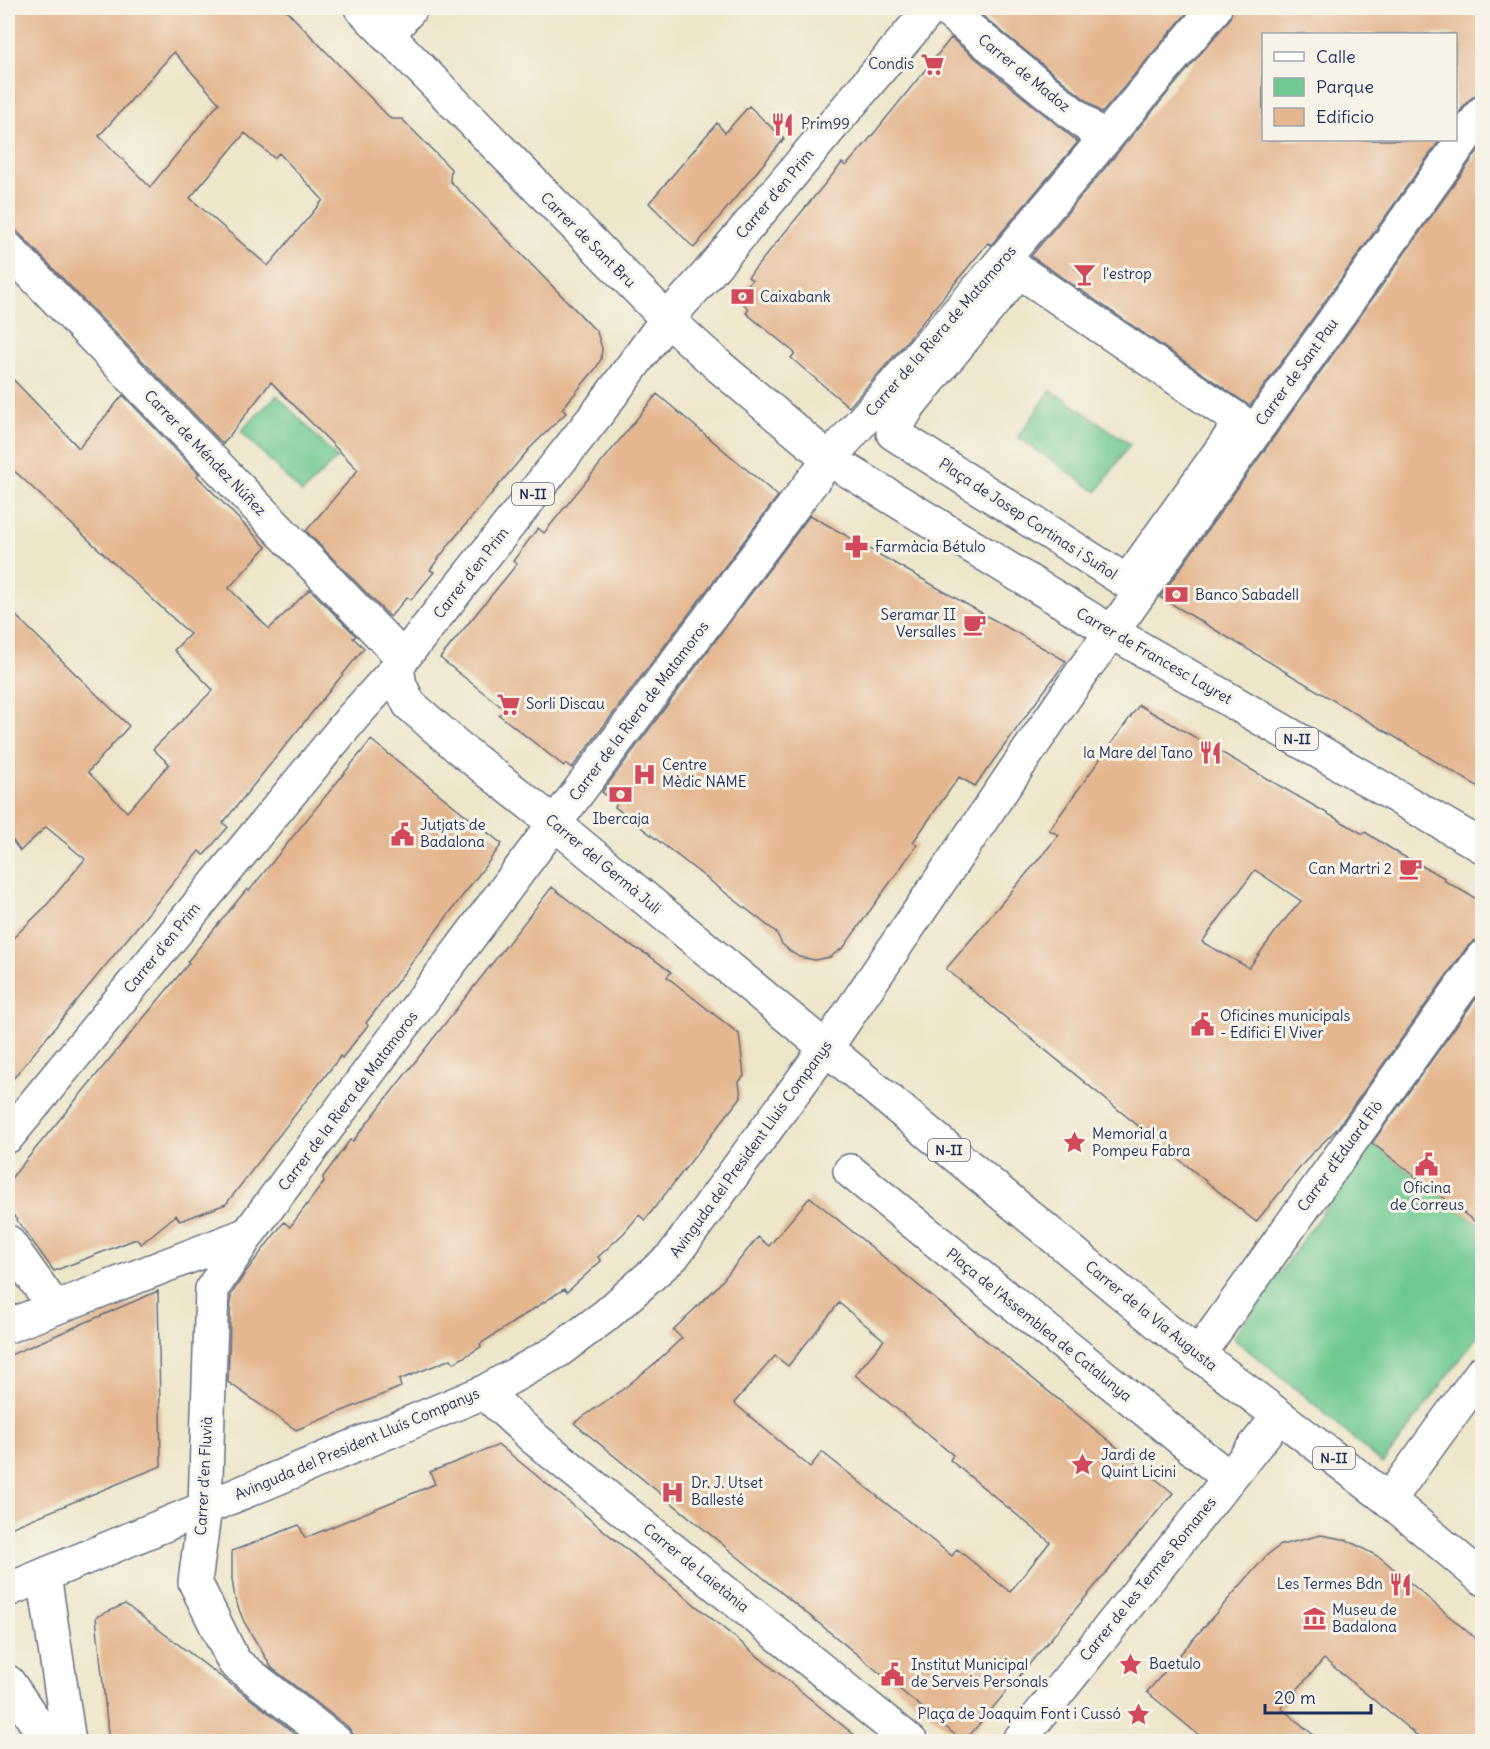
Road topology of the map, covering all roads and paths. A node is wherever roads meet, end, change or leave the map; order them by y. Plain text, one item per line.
1 (361, 8) edge
2 (411, 8) edge
3 (931, 8) edge
4 (944, 8) edge
5 (1215, 8) edge
6 (387, 36) junction
7 (1482, 113) edge
8 (1103, 138) junction
9 (8, 249) edge
10 (667, 319) junction
11 (829, 459) junction
12 (1220, 464) junction
13 (1112, 632) junction
14 (400, 663) junction
15 (554, 823) junction
16 (1482, 846) edge
17 (1482, 958) edge
18 (826, 1048) junction
19 (8, 1136) edge
20 (850, 1171) dead end
21 (248, 1234) junction
22 (8, 1242) edge
23 (8, 1265) edge
24 (55, 1308) junction
25 (8, 1309) edge
26 (8, 1326) edge
27 (1198, 1355) junction
28 (1482, 1372) edge
29 (484, 1392) junction
30 (1279, 1416) junction
31 (1229, 1478) junction
32 (1389, 1500) junction
33 (205, 1507) junction
34 (44, 1575) junction
35 (1482, 1578) edge
36 (8, 1590) edge
37 (8, 1682) edge
38 (49, 1742) edge
39 (69, 1742) edge
40 (336, 1742) edge
41 (911, 1742) edge
42 (1018, 1742) edge

1 - 6 street, Carrer de Sant Bru / N-II
2 - 6 street
3 - 10 street, Carrer d'en Prim
4 - 8 street, Carrer de Madoz
5 - 8 street, Carrer de la Riera de Matamoros
6 - 10 street, Carrer de Sant Bru / N-II
7 - 12 street, Carrer de Sant Pau
8 - 11 street, Carrer de la Riera de Matamoros
9 - 14 street, Carrer de Méndez Núñez
10 - 11 street, Carrer de Sant Bru / N-II
10 - 14 street, Carrer d'en Prim / N-II
11 - 13 street, Carrer de Francesc Layret / N-II
11 - 15 street, Carrer de la Riera de Matamoros
12 - 12 street, Plaça de Josep Cortinas i Suñol
12 - 13 street, Carrer de Sant Pau
13 - 16 street, Carrer de Francesc Layret / N-II
13 - 18 street, Avinguda del President Lluís Companys
14 - 15 street, Carrer del Germà Juli / N-II
14 - 19 street, Carrer d'en Prim
15 - 18 street, Carrer del Germà Juli / N-II
15 - 21 street, Carrer de la Riera de Matamoros
17 - 27 street, Carrer d'Eduard Flò
18 - 27 street, Carrer de la Via Augusta / N-II
18 - 29 street, Avinguda del President Lluís Companys
20 - 31 street, Plaça de l'Assemblea de Catalunya
21 - 24 street
21 - 33 street, Carrer d'en Fluvià
22 - 24 street
23 - 25 street
24 - 26 street
27 - 30 street, Carrer de la Via Augusta / N-II
28 - 32 street
29 - 33 street, Avinguda del President Lluís Companys
29 - 41 street, Carrer de Laietània
30 - 31 street, Carrer de les Termes Romanes
30 - 32 street, Carrer de la Via Augusta / N-II
31 - 42 street, Carrer de les Termes Romanes
32 - 35 street, Carrer de la Via Augusta / N-II
33 - 34 street, Avinguda del President Lluís Companys
33 - 40 street, Carrer d'en Fluvià
34 - 36 street, Avinguda del President Lluís Companys
34 - 39 street
37 - 38 street

